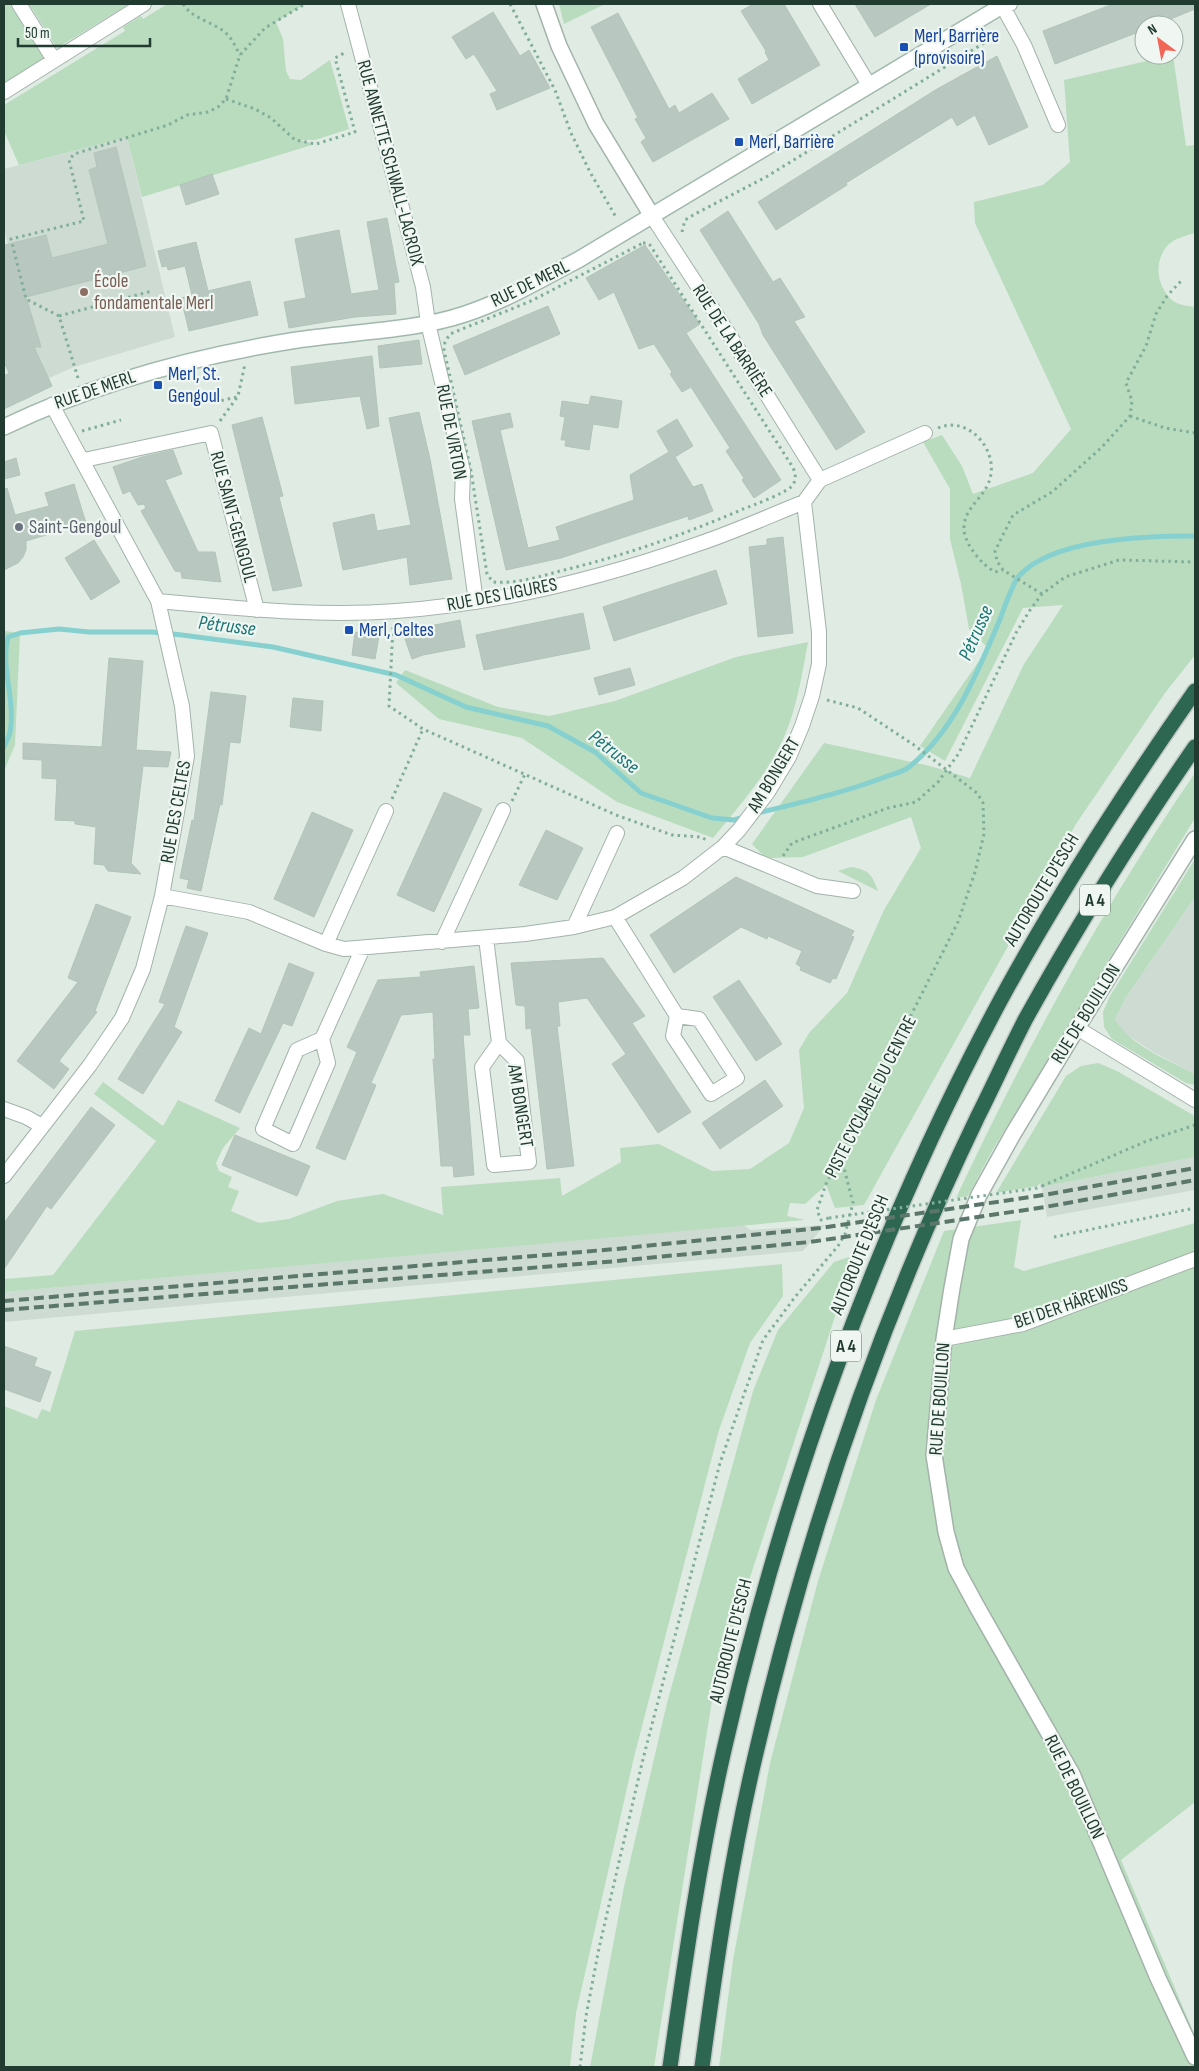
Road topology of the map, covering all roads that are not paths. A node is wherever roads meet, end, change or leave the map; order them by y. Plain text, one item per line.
1 (19, 4) edge
2 (144, 4) edge
3 (348, 4) edge
4 (544, 4) edge
5 (820, 4) edge
6 (1005, 4) edge
7 (54, 60) junction
8 (870, 85) junction
9 (4, 92) edge
10 (1058, 125) dead end
11 (652, 216) junction
12 (428, 323) junction
13 (52, 405) junction
14 (4, 427) edge
15 (924, 433) road end
16 (84, 460) junction
17 (820, 480) junction
18 (804, 502) junction
19 (158, 602) junction
20 (476, 602) junction
21 (257, 610) junction
22 (1195, 691) edge
23 (1195, 747) edge
24 (502, 810) road end
25 (386, 811) road end
26 (617, 832) dead end
27 (1195, 838) edge
28 (723, 847) junction
29 (853, 891) dead end
30 (162, 896) junction
31 (615, 918) junction
32 (574, 927) junction
33 (486, 938) junction
34 (442, 942) junction
35 (326, 944) junction
36 (363, 948) junction
37 (677, 1016) junction
38 (1077, 1028) junction
39 (322, 1039) junction
40 (499, 1043) junction
41 (1195, 1100) edge
42 (4, 1109) edge
43 (42, 1126) junction
44 (4, 1176) edge
45 (1195, 1259) edge
46 (944, 1339) junction
47 (1195, 2057) edge
48 (670, 2067) edge
49 (702, 2067) edge

1 - 7 street
2 - 7 street
3 - 12 street, RUE ANNETTE SCHWALL-LACROIX
4 - 11 street, RUE DE LA BARRIÈRE
5 - 8 street
6 - 8 street, RUE DE MERL
6 - 10 street, RUE DE MERL
7 - 9 street
8 - 11 street, RUE DE MERL
11 - 12 street, RUE DE MERL
11 - 17 street, RUE DE LA BARRIÈRE
12 - 13 street, RUE DE MERL
12 - 20 street, RUE DE VIRTON
13 - 14 street, RUE DE MERL
13 - 16 street, RUE DES CELTES
15 - 17 street
16 - 19 street, RUE DES CELTES
16 - 21 street, RUE SAINT-GENGOUL
17 - 18 street
18 - 20 street, RUE DES LIGURES
18 - 28 street, AM BONGERT
19 - 21 street, RUE DES LIGURES
19 - 30 street, RUE DES CELTES
20 - 21 street, RUE DES LIGURES
22 - 48 highway, AUTOROUTE D'ESCH / A 4
23 - 49 highway, A 4
24 - 34 street
25 - 35 street
26 - 32 street
27 - 38 street, RUE DE BOUILLON
28 - 29 street
28 - 31 street, AM BONGERT
30 - 35 street, AM BONGERT
30 - 43 street, RUE DES CELTES
31 - 32 street, AM BONGERT
31 - 37 street
32 - 33 street, AM BONGERT
33 - 34 street, AM BONGERT
33 - 40 street, AM BONGERT
34 - 36 street, AM BONGERT
35 - 36 street, AM BONGERT
36 - 39 street
37 - 37 street
38 - 41 street
38 - 46 street, RUE DE BOUILLON
39 - 39 street
40 - 40 street, AM BONGERT
42 - 43 street
43 - 44 street, RUE DES CELTES
45 - 46 street, BEI DER HÄREWISS
46 - 47 street, RUE DE BOUILLON

